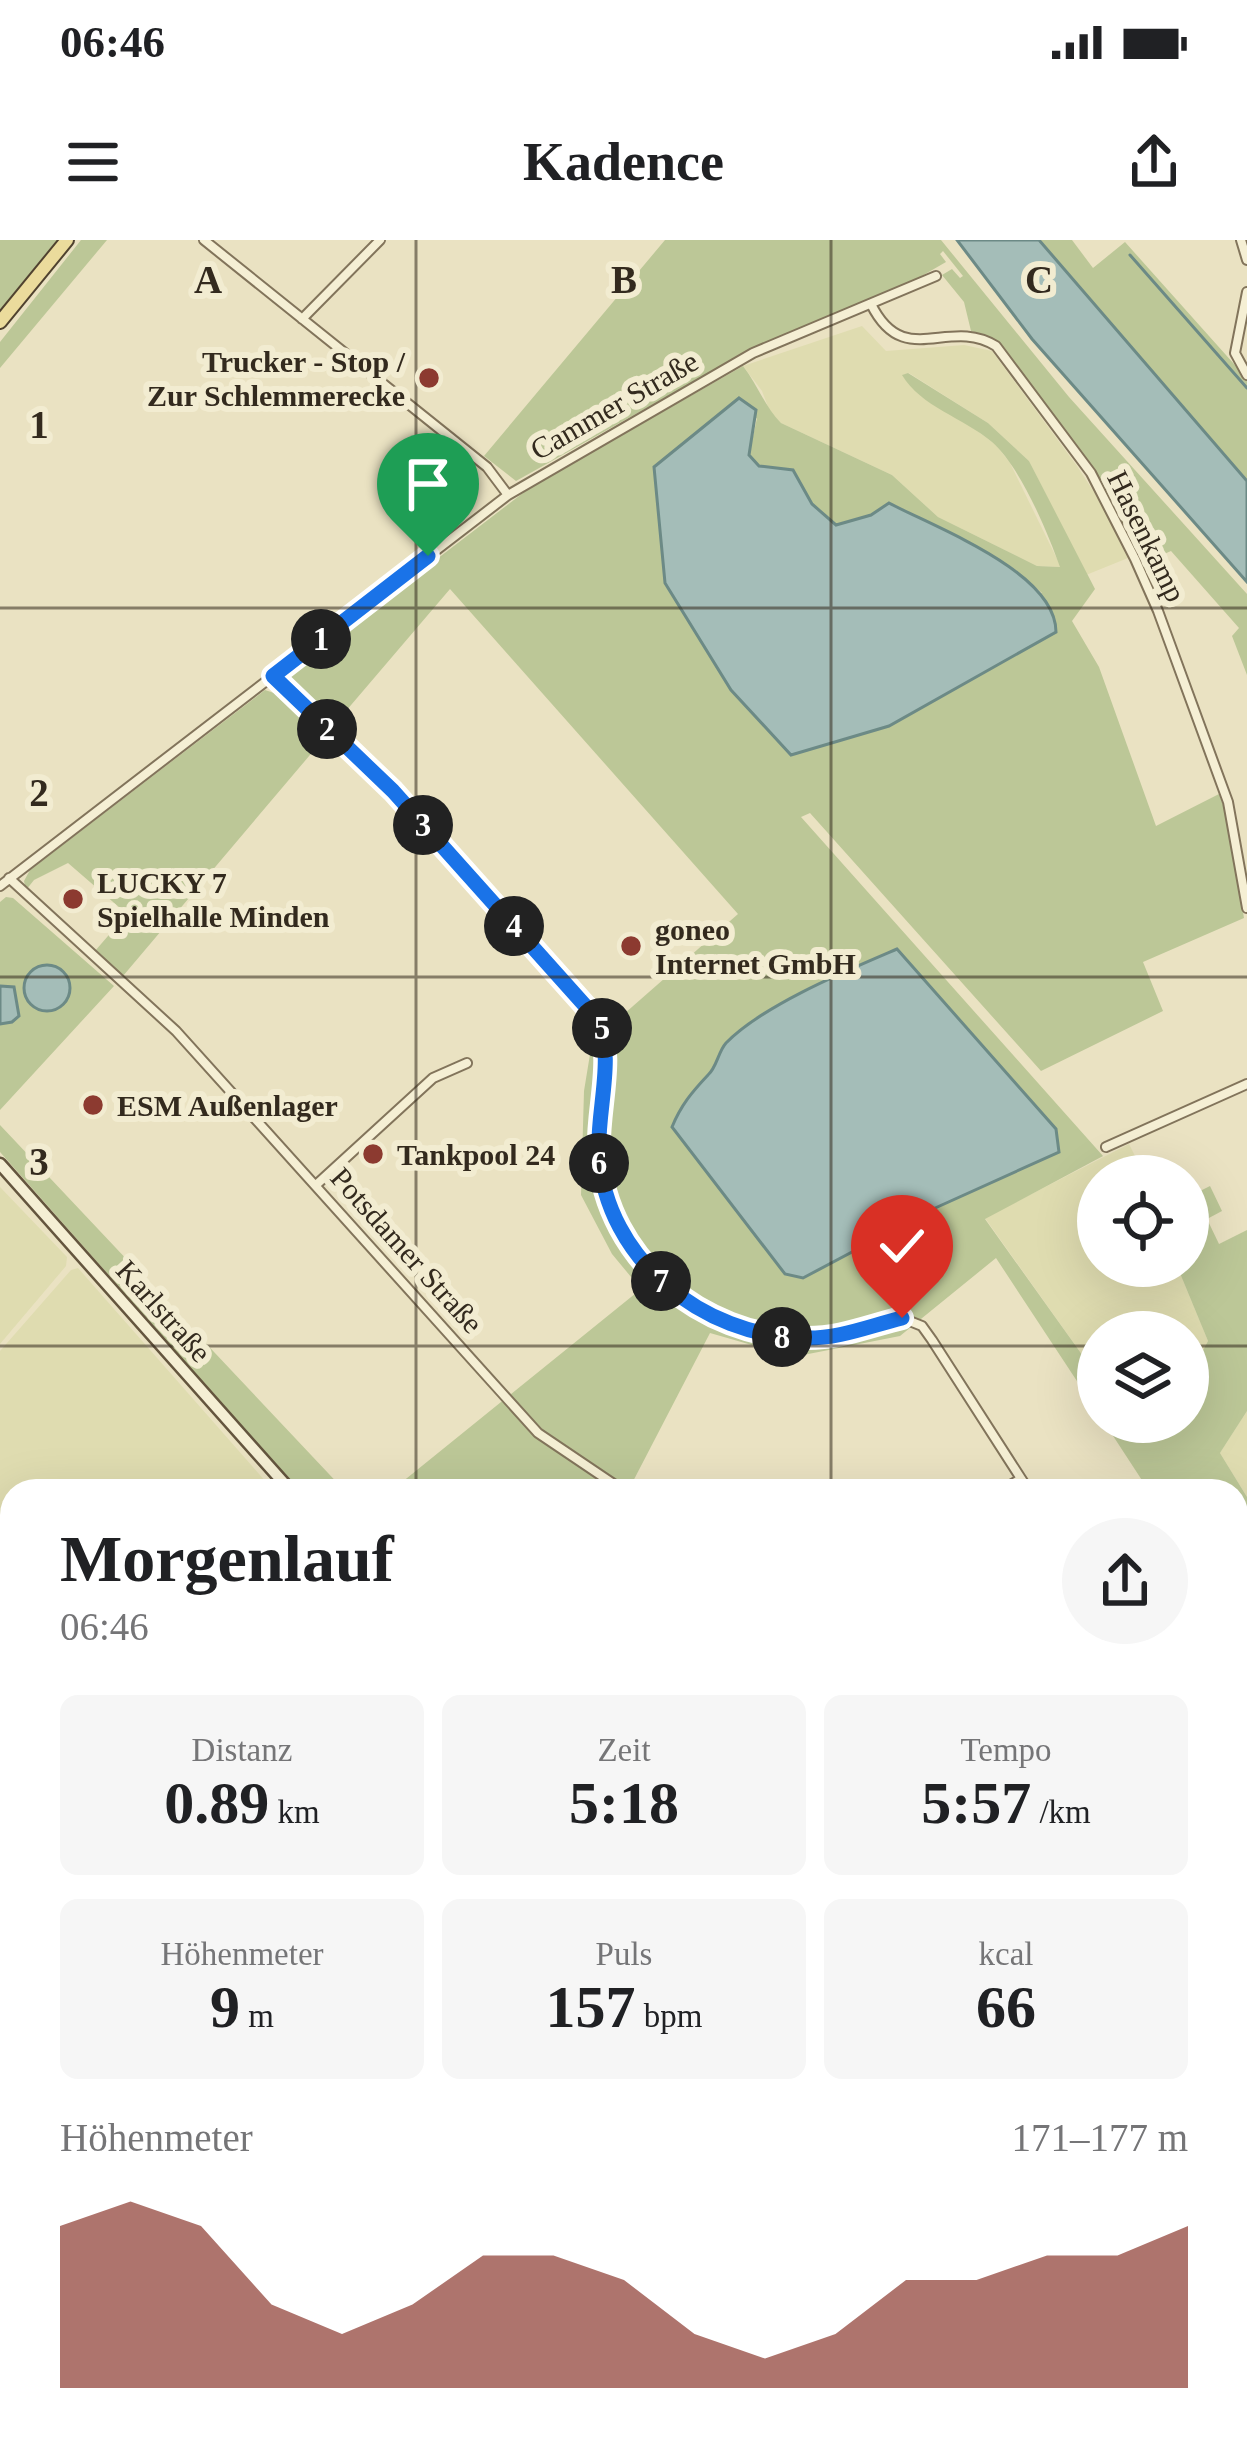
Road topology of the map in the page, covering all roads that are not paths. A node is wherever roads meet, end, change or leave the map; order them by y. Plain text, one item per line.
1 (67, 240) edge
2 (204, 240) edge
3 (380, 240) edge
4 (1241, 240) edge
5 (1247, 260) edge
6 (935, 276) dead end
7 (1247, 292) edge
8 (871, 304) junction
9 (302, 319) junction
10 (0, 322) edge
11 (1247, 375) edge
12 (508, 495) junction
13 (273, 676) junction
14 (9, 878) junction
15 (0, 886) edge
16 (1247, 908) edge
17 (467, 1063) dead end
18 (1247, 1084) edge
19 (1106, 1148) dead end
20 (0, 1164) edge
21 (316, 1184) junction
22 (281, 1479) edge
23 (606, 1479) edge
24 (1021, 1479) edge

1 - 10 main road
2 - 9 street
3 - 9 street
4 - 5 street
6 - 8 street, Cammer Straße
7 - 11 street
8 - 12 street, Cammer Straße
8 - 16 street, Hasenkamp
9 - 12 street
12 - 13 street, Cammer Straße
13 - 14 street, Cammer Straße
13 - 24 street
14 - 15 street, Cammer Straße
14 - 21 street, Potsdamer Straße
17 - 21 street
18 - 19 street
20 - 22 street, Karlstraße
21 - 23 street, Potsdamer Straße

